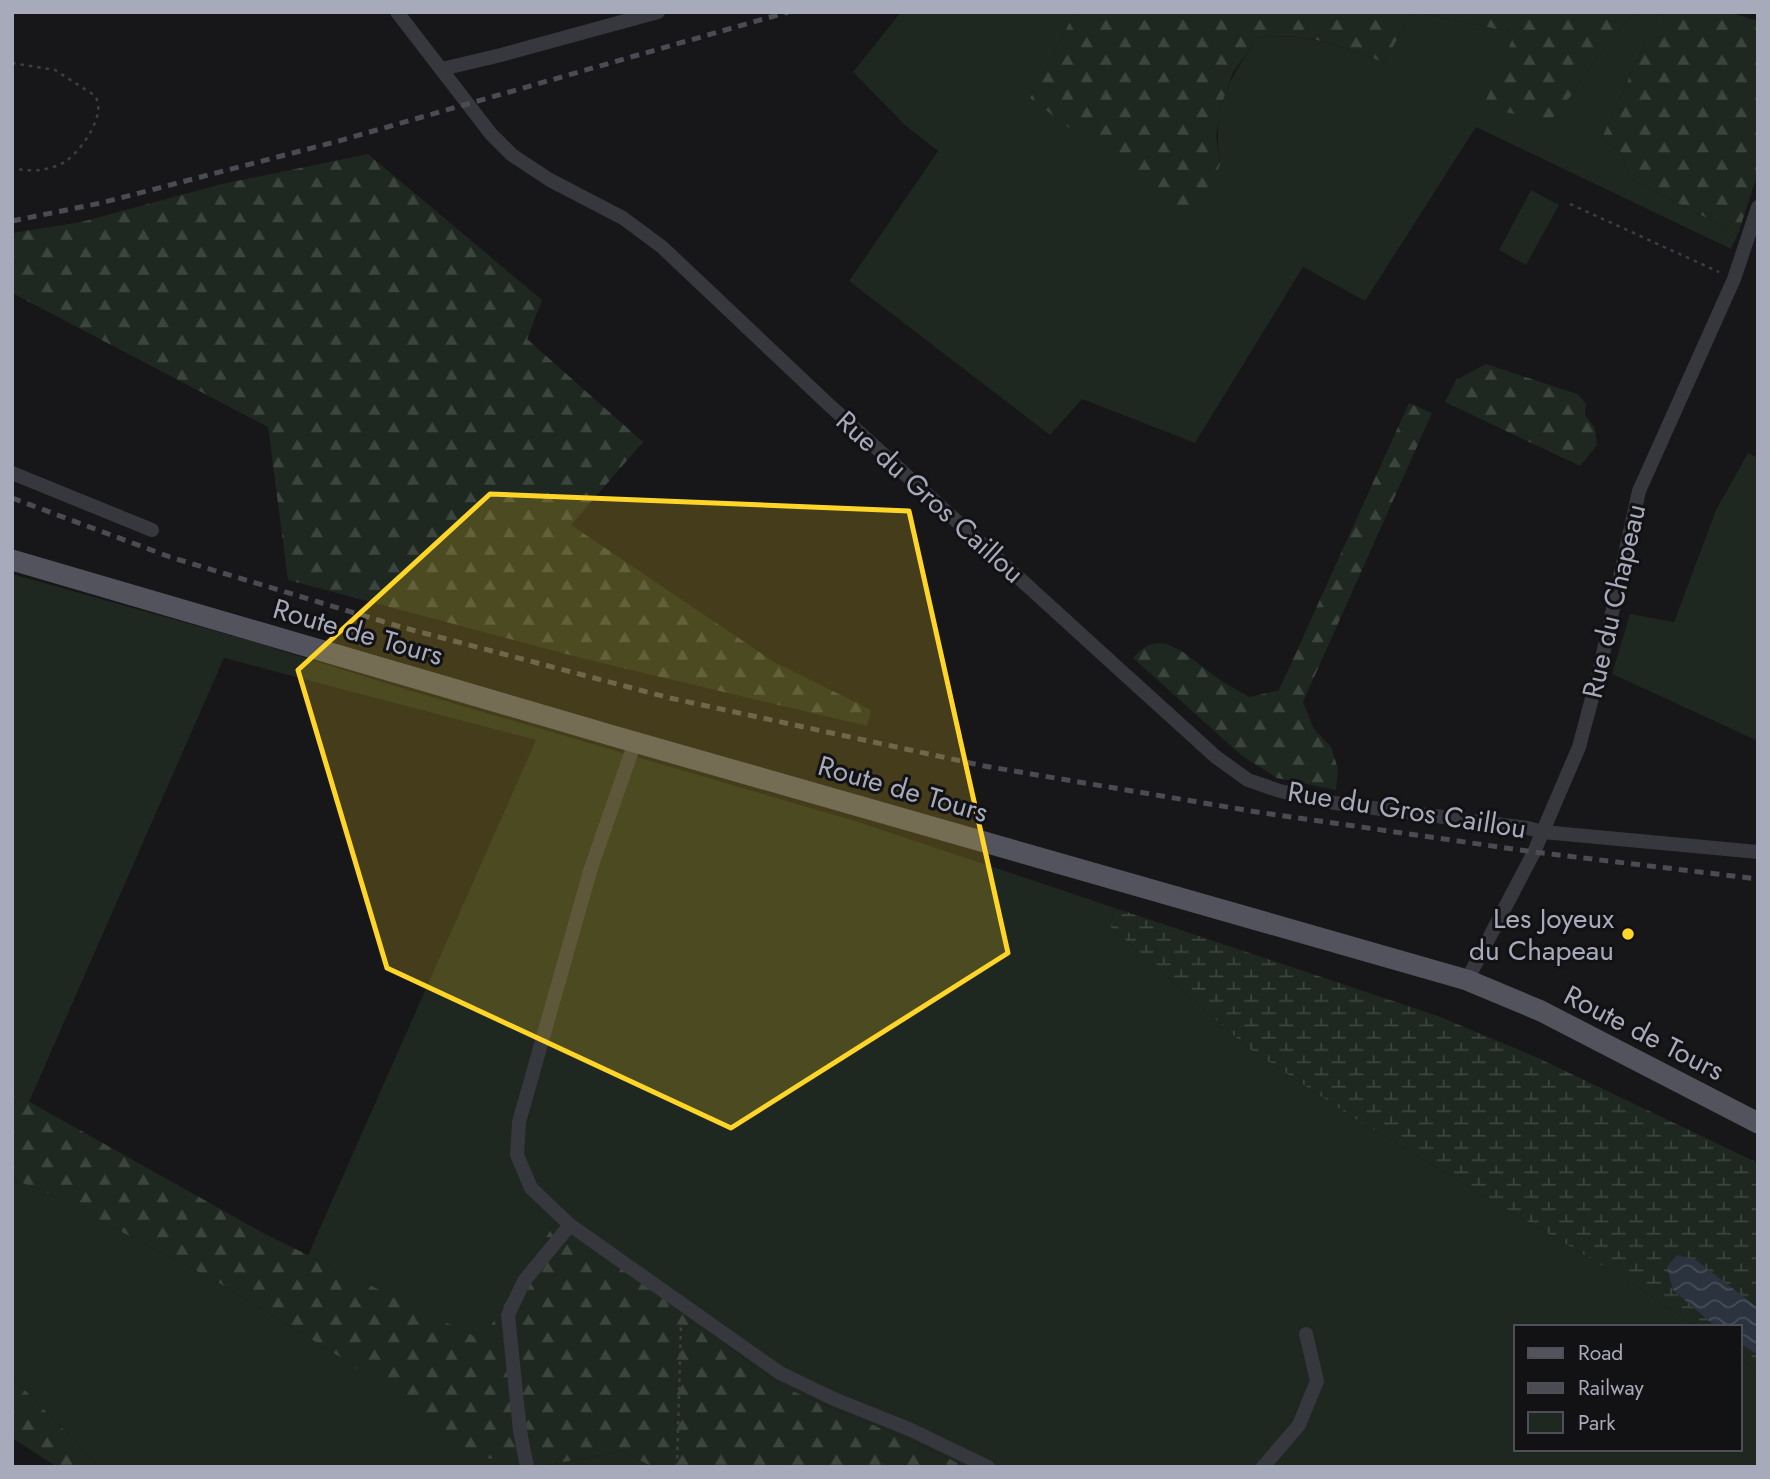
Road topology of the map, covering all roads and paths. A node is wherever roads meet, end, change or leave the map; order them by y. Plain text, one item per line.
1 (397, 12) edge
2 (658, 12) edge
3 (12, 63) edge
4 (442, 69) junction
5 (19, 169) dead end
6 (1570, 204) dead end
7 (1757, 215) edge
8 (1734, 279) junction
9 (12, 473) edge
10 (152, 530) dead end
11 (12, 560) edge
12 (635, 742) junction
13 (1543, 832) junction
14 (1758, 852) edge
15 (1467, 980) junction
16 (1758, 1123) edge
17 (570, 1225) junction
18 (682, 1303) junction
19 (1306, 1334) dead end
20 (527, 1467) edge
21 (677, 1467) edge
22 (988, 1467) edge
23 (1263, 1467) edge

1 - 4 street, Rue du Gros Caillou
2 - 4 street
3 - 5 path
4 - 13 street, Rue du Gros Caillou
6 - 8 path
7 - 8 street, Rue du Chapeau
8 - 13 street, Rue du Chapeau
9 - 10 street
11 - 12 main road, Route de Tours
12 - 15 main road, Route de Tours
12 - 17 street
13 - 14 street, Rue du Gros Caillou
13 - 15 street, Rue du Chapeau
15 - 16 main road, Route de Tours
17 - 18 street
17 - 20 street
18 - 21 path
18 - 22 street
19 - 23 street

